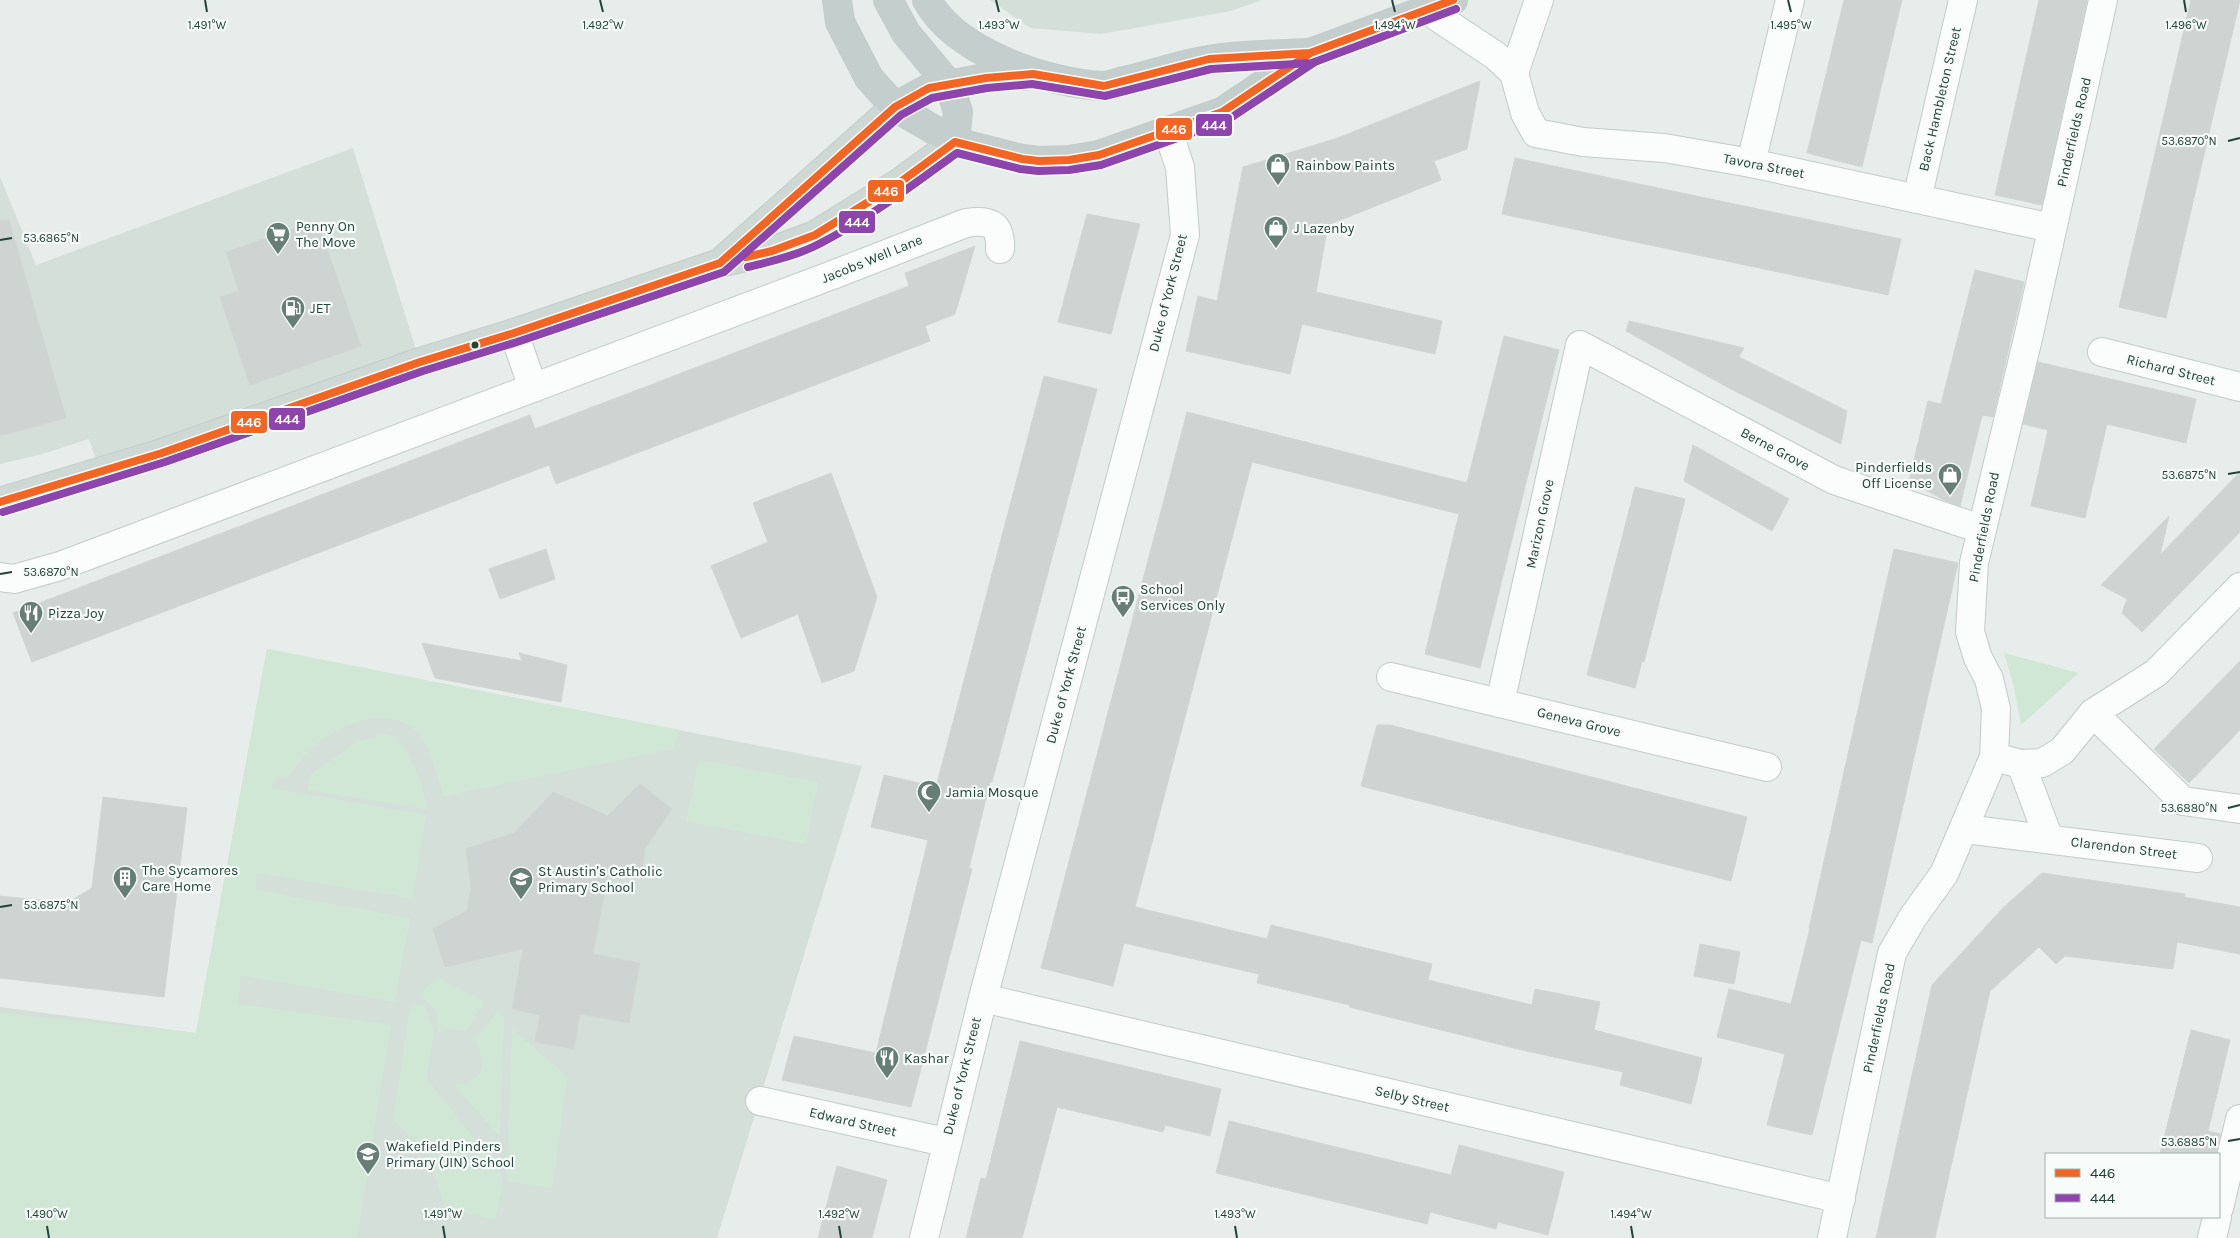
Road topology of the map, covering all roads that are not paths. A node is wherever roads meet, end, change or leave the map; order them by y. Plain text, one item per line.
1 (838, 0) edge
2 (888, 0) edge
3 (927, 0) edge
4 (1453, 0) edge
5 (1539, 0) edge
6 (1790, 0) edge
7 (1963, 0) edge
8 (2103, 0) edge
9 (1427, 10) junction
10 (1310, 53) junction
11 (1514, 73) junction
12 (1033, 74) junction
13 (950, 86) junction
14 (895, 107) junction
15 (1168, 131) junction
16 (955, 142) junction
17 (1751, 163) junction
18 (1917, 199) junction
19 (2052, 228) junction
20 (1000, 249) dead end
21 (720, 263) junction
22 (514, 333) junction
23 (1580, 345) joint
24 (2102, 352) dead end
25 (2240, 387) edge
26 (533, 388) junction
27 (0, 502) edge
28 (1981, 529) junction
29 (0, 577) edge
30 (2240, 587) edge
31 (1391, 677) dead end
32 (1500, 703) junction
33 (2093, 713) junction
34 (1994, 756) junction
35 (2021, 764) junction
36 (1768, 767) dead end
37 (2240, 809) edge
38 (1965, 829) junction
39 (2049, 839) junction
40 (2198, 858) dead end
41 (982, 998) junction
42 (760, 1101) dead end
43 (2240, 1119) edge
44 (945, 1142) junction
45 (1841, 1199) junction
46 (2220, 1204) edge
47 (2217, 1218) edge
48 (924, 1238) edge
49 (1832, 1238) edge
50 (2212, 1238) edge

1 - 14 highway
2 - 13 highway
3 - 12 highway
4 - 9 highway
5 - 11 street
6 - 17 street
7 - 18 street, Back Hambleton Street
8 - 19 street, Pinderfields Road
9 - 10 highway
9 - 11 street
10 - 12 highway
10 - 15 highway
11 - 17 street, Tavora Street
12 - 13 highway
13 - 14 highway
13 - 16 highway
14 - 16 highway
14 - 21 main road
15 - 16 highway
15 - 41 street, Duke of York Street
16 - 21 main road
17 - 18 street, Tavora Street
18 - 19 street, Tavora Street
19 - 28 street, Pinderfields Road
20 - 26 street, Jacobs Well Lane
21 - 22 main road
22 - 26 street
22 - 27 main road
23 - 28 street, Berne Grove
23 - 32 street, Marizon Grove
24 - 25 street, Richard Street
26 - 29 street, Jacobs Well Lane
28 - 34 street, Pinderfields Road
30 - 33 street
31 - 32 street, Geneva Grove
32 - 36 street, Geneva Grove
33 - 35 street
33 - 37 street
34 - 35 street
34 - 38 street, Pinderfields Road
35 - 39 street
38 - 39 street, Clarendon Street
38 - 45 street, Pinderfields Road
39 - 40 street, Clarendon Street
41 - 44 street, Duke of York Street
41 - 45 street, Selby Street
42 - 44 street, Edward Street
43 - 46 street
44 - 48 street, Duke of York Street
45 - 49 street, Pinderfields Road
47 - 50 street

